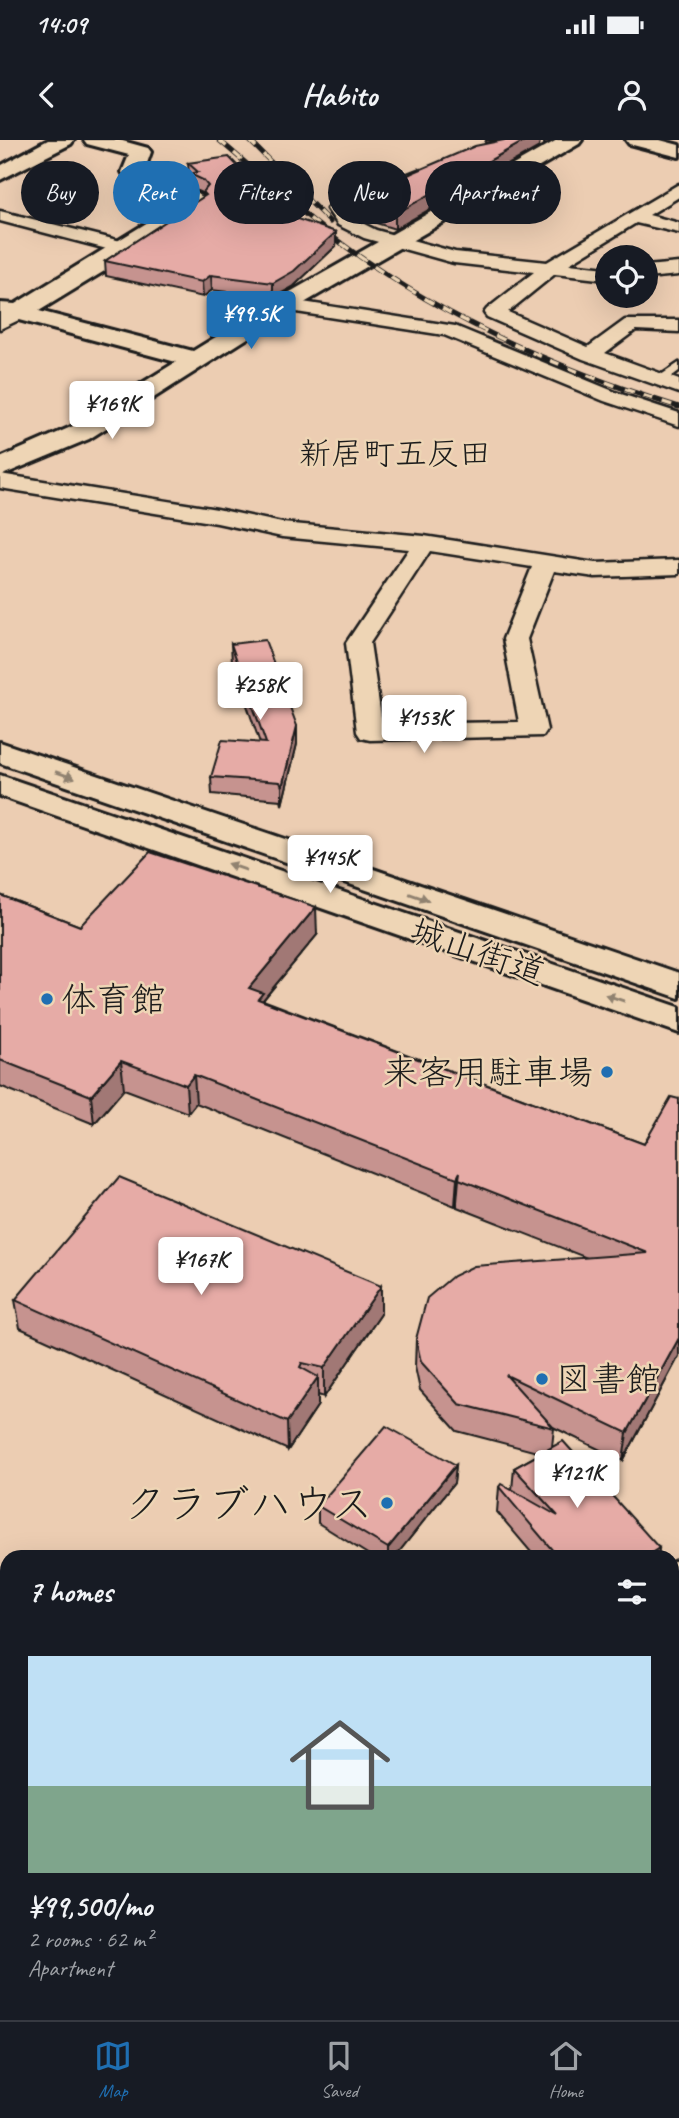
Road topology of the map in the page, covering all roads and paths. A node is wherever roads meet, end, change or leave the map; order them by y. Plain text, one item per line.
1 (64, 140) edge
2 (94, 140) edge
3 (572, 140) edge
4 (636, 140) edge
5 (679, 152) edge
6 (425, 172) edge
7 (0, 174) edge
8 (679, 189) edge
9 (0, 216) edge
10 (634, 217) junction
11 (679, 228) edge
12 (394, 241) junction
13 (126, 248) junction
14 (553, 267) junction
15 (679, 269) edge
16 (658, 271) edge
17 (595, 272) edge
18 (284, 305) junction
19 (6, 315) edge
20 (679, 326) edge
21 (590, 355) junction
22 (194, 359) junction
23 (679, 366) edge
24 (659, 381) junction
25 (679, 387) edge
26 (679, 420) edge
27 (0, 468) edge
28 (0, 481) edge
29 (424, 542) junction
30 (547, 562) junction
31 (674, 570) edge
32 (0, 752) edge
33 (0, 785) edge
34 (679, 986) edge
35 (679, 1020) edge

1 - 7 street
2 - 13 street
3 - 12 street
4 - 5 street
6 - 12 street
8 - 10 street
9 - 13 street
10 - 11 street
10 - 14 street
12 - 14 street
12 - 18 street
13 - 19 street
14 - 17 street
14 - 21 street
15 - 16 street
18 - 22 street
18 - 26 street
19 - 22 street
20 - 21 street
21 - 24 street
22 - 27 street
23 - 24 lane
24 - 25 street
28 - 29 street
29 - 30 street
29 - 30 street
30 - 31 street
32 -> 34 street, 城山街道
35 -> 33 street, 城山街道

